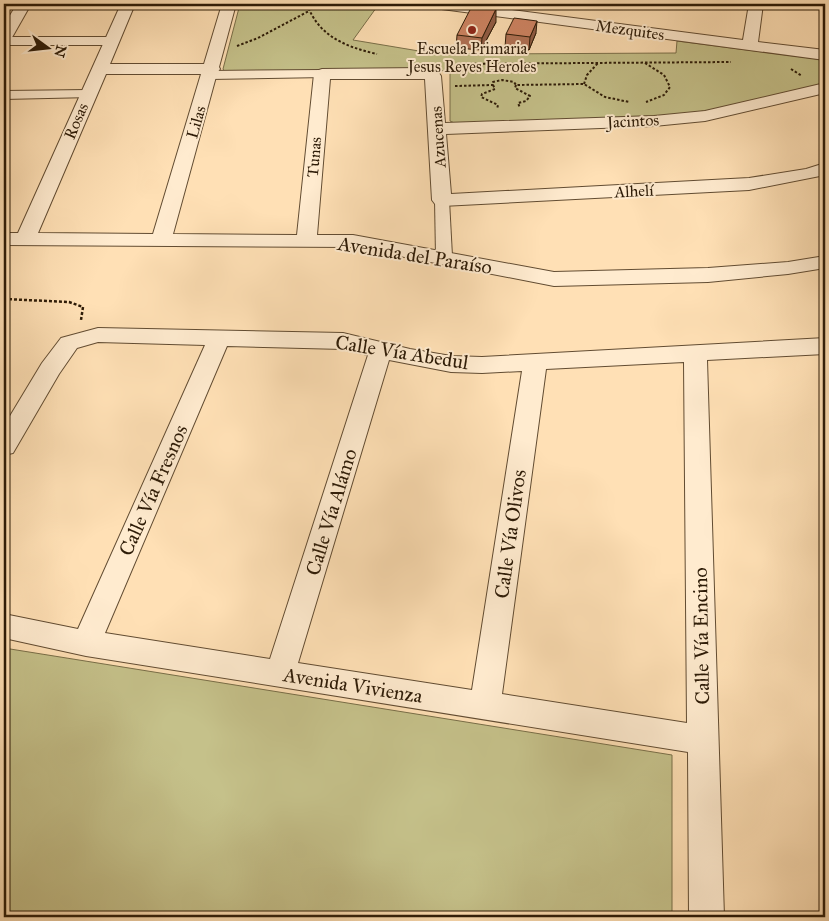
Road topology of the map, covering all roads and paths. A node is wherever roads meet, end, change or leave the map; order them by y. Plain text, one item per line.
1 (24, 4) edge
2 (128, 4) edge
3 (230, 4) edge
4 (307, 4) edge
5 (434, 4) edge
6 (756, 4) edge
7 (309, 11) junction
8 (4, 39) edge
9 (112, 41) junction
10 (750, 46) junction
11 (217, 50) junction
12 (378, 54) dead end
13 (825, 55) edge
14 (598, 62) junction
15 (643, 62) junction
16 (737, 62) dead end
17 (99, 69) junction
18 (436, 69) junction
19 (211, 72) junction
20 (322, 74) junction
21 (454, 79) dead end
22 (584, 84) junction
23 (493, 85) junction
24 (516, 85) junction
25 (454, 86) junction
26 (825, 88) edge
27 (88, 94) junction
28 (455, 94) dead end
29 (4, 95) edge
30 (632, 102) dead end
31 (637, 102) dead end
32 (491, 109) dead end
33 (497, 109) junction
34 (519, 112) dead end
35 (501, 113) dead end
36 (437, 129) junction
37 (825, 169) edge
38 (442, 200) junction
39 (4, 239) edge
40 (25, 239) junction
41 (161, 240) junction
42 (307, 240) junction
43 (444, 256) junction
44 (825, 262) edge
45 (4, 299) edge
46 (220, 337) junction
47 (69, 343) junction
48 (825, 346) edge
49 (381, 350) junction
50 (695, 354) junction
51 (535, 363) junction
52 (4, 446) edge
53 (4, 626) edge
54 (86, 643) junction
55 (280, 673) junction
56 (485, 705) junction
57 (703, 740) junction
58 (707, 917) edge

1 - 8 street
2 - 9 street, Rosas
3 - 11 street, Lilas
4 - 7 path
5 - 10 street, Mezquites
6 - 10 street
7 - 11 path
7 - 12 path
8 - 9 street
9 - 17 street, Rosas
10 - 13 street, Mezquites
11 - 19 street, Lilas
14 - 15 path
14 - 18 path
14 - 22 path
15 - 16 path
15 - 31 path
17 - 19 street
17 - 27 street, Rosas
18 - 20 street
18 - 36 street, Azucenas
19 - 20 street
19 - 41 street, Lilas
20 - 42 street, Tunas
21 - 25 path
22 - 24 path
22 - 30 path
23 - 24 path
23 - 25 path
23 - 33 path
24 - 34 path
25 - 28 path
26 - 36 street, Jacintos
27 - 29 street
27 - 40 street, Rosas
32 - 33 path
33 - 35 path
36 - 38 street, Azucenas
37 - 38 street, Alhelí
38 - 43 street
39 - 40 street, Avenida del Paraíso
40 - 41 street, Avenida del Paraíso
41 - 42 street, Avenida del Paraíso
42 - 43 street, Avenida del Paraíso
43 - 44 street, Avenida del Paraíso
45 - 47 path
46 - 47 street, Calle Vía Abedul
46 - 49 street, Calle Vía Abedul
46 - 54 street, Calle Vía Fresnos
47 - 52 street
48 - 50 street, Calle Vía Abedul
49 - 51 street, Calle Vía Abedul
49 - 55 street, Calle Vía Alámo
50 - 51 street, Calle Vía Abedul
50 - 57 street, Calle Vía Encino
51 - 56 street, Calle Vía Olivos
53 - 54 street, Avenida Vivienza
54 - 55 street, Avenida Vivienza
55 - 56 street, Avenida Vivienza
56 - 57 street, Avenida Vivienza
57 - 58 street, Calle Vía Encino

